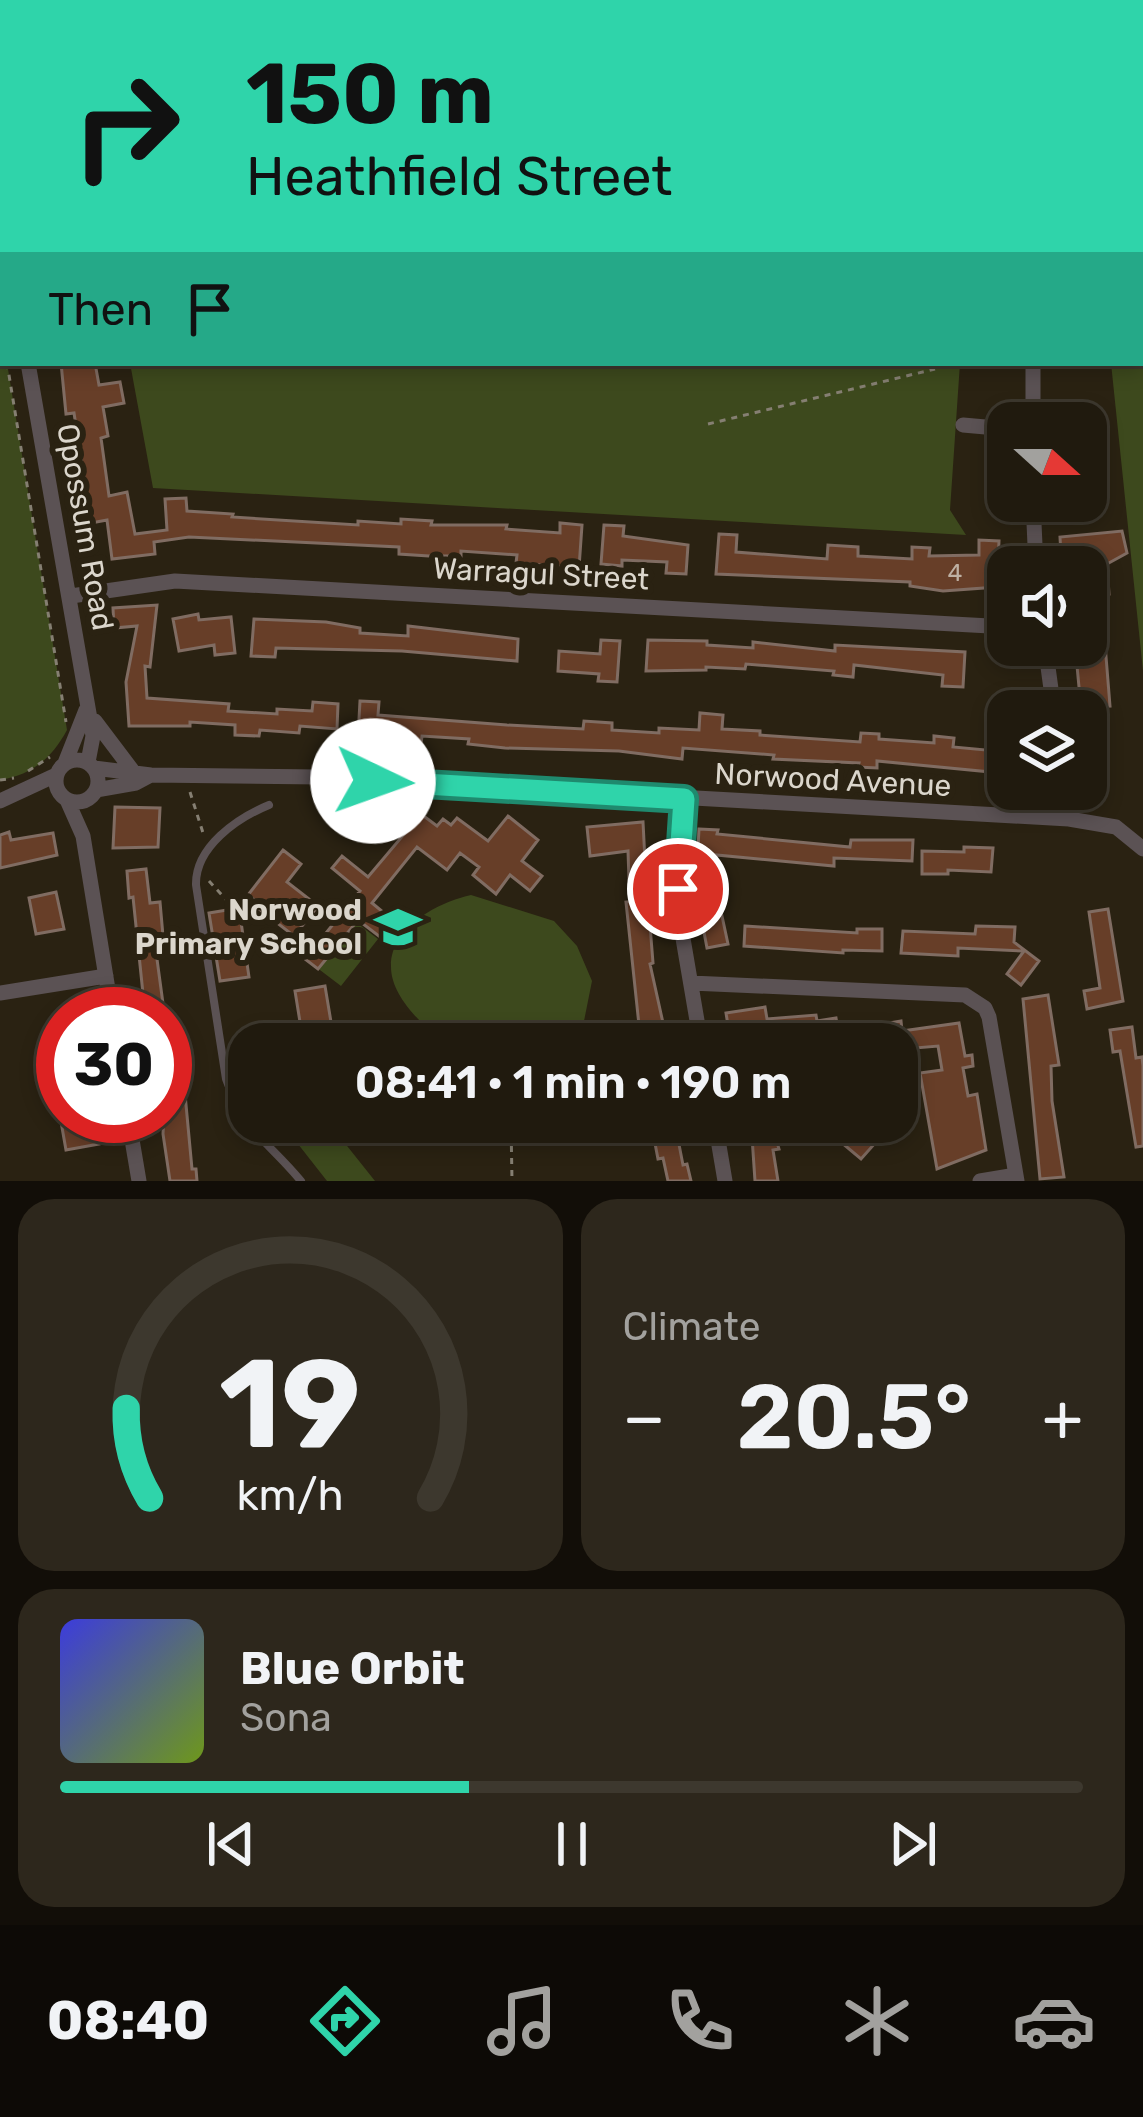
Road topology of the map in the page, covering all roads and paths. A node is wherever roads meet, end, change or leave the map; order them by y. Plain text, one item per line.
1 (7, 366) edge
2 (29, 366) edge
3 (1033, 366) edge
4 (935, 369) dead end
5 (1033, 402) edge
6 (708, 424) dead end
7 (963, 425) dead end
8 (987, 427) edge
9 (71, 596) junction
10 (987, 626) edge
11 (88, 701) junction
12 (67, 730) dead end
13 (58, 764) junction
14 (91, 765) junction
15 (132, 770) junction
16 (151, 775) junction
17 (0, 780) edge
18 (92, 794) junction
19 (17, 796) junction
20 (65, 798) junction
21 (684, 799) junction
22 (0, 801) edge
23 (269, 805) dead end
24 (1068, 810) edge
25 (1069, 819) junction
26 (83, 836) junction
27 (1143, 849) edge
28 (106, 976) junction
29 (691, 982) junction
30 (108, 987) edge
31 (0, 993) edge
32 (698, 1023) edge
33 (133, 1143) edge
34 (511, 1143) edge
35 (719, 1143) edge
36 (1017, 1178) edge
37 (139, 1181) edge
38 (301, 1181) edge
39 (512, 1181) edge
40 (725, 1181) edge
41 (980, 1181) edge

1 - 12 path
2 - 9 street, Opossum Road
3 - 5 street
4 - 6 path
7 - 8 street
9 - 10 street, Warragul Street
9 - 11 street, Opossum Road
11 - 13 street, Opossum Road
11 - 14 street, Opossum Road
11 - 15 street
13 - 14 street
13 - 17 path
13 - 19 street
13 - 20 street
14 - 15 street, Norwood Avenue
14 - 18 street
15 - 16 street, Norwood Avenue
16 - 18 street, Norwood Avenue
16 - 21 street, Norwood Avenue
18 - 20 street
18 - 26 street
19 - 20 street
19 - 22 street
20 - 26 street
21 - 25 street, Norwood Avenue
21 - 29 street
23 - 38 lane
24 - 25 street
25 - 27 street, Norwood Avenue
26 - 28 street
28 - 30 street
28 - 31 street
29 - 32 street
29 - 36 street
33 - 37 street
34 - 39 path
35 - 40 street
36 - 41 street

